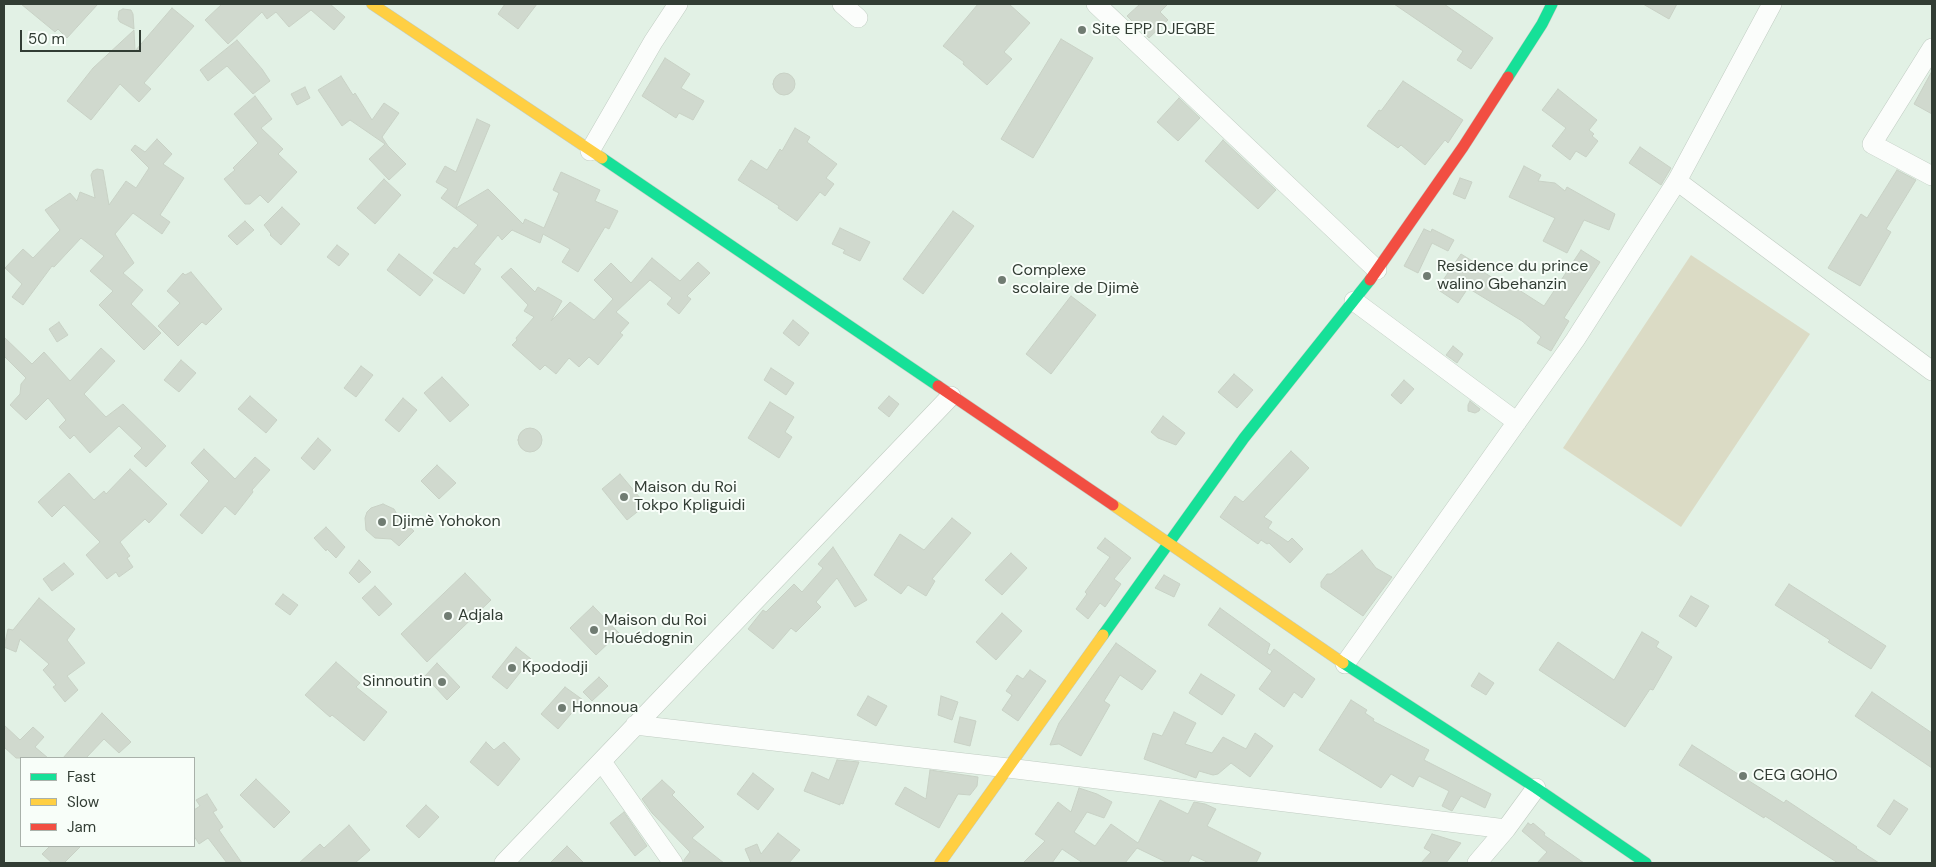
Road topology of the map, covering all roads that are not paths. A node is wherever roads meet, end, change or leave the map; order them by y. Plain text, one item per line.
1 (372, 4) edge
2 (678, 4) edge
3 (842, 4) edge
4 (1096, 4) edge
5 (1552, 4) edge
6 (1772, 4) edge
7 (858, 18) dead end
8 (1932, 48) edge
9 (590, 151) junction
10 (1932, 176) edge
11 (1677, 181) junction
12 (1377, 270) junction
13 (1354, 301) junction
14 (1932, 371) edge
15 (951, 396) junction
16 (1517, 422) junction
17 (1170, 545) junction
18 (1345, 664) junction
19 (635, 725) junction
20 (602, 762) junction
21 (1008, 768) junction
22 (1536, 788) junction
23 (1506, 829) junction
24 (948, 860) edge
25 (504, 863) edge
26 (673, 863) edge
27 (1477, 863) edge
28 (1646, 863) edge

1 - 9 street
2 - 9 street
3 - 7 street
4 - 12 street
5 - 12 street
6 - 11 street
8 - 10 street
9 - 15 street
11 - 14 street
11 - 16 street
12 - 13 street
13 - 16 street
13 - 17 street
15 - 17 street
15 - 19 street
16 - 18 street
17 - 18 street
17 - 21 street
18 - 22 street
19 - 20 street
19 - 21 street
20 - 25 street
20 - 26 street
21 - 23 street
21 - 24 street
22 - 23 street
22 - 28 street
23 - 27 street

